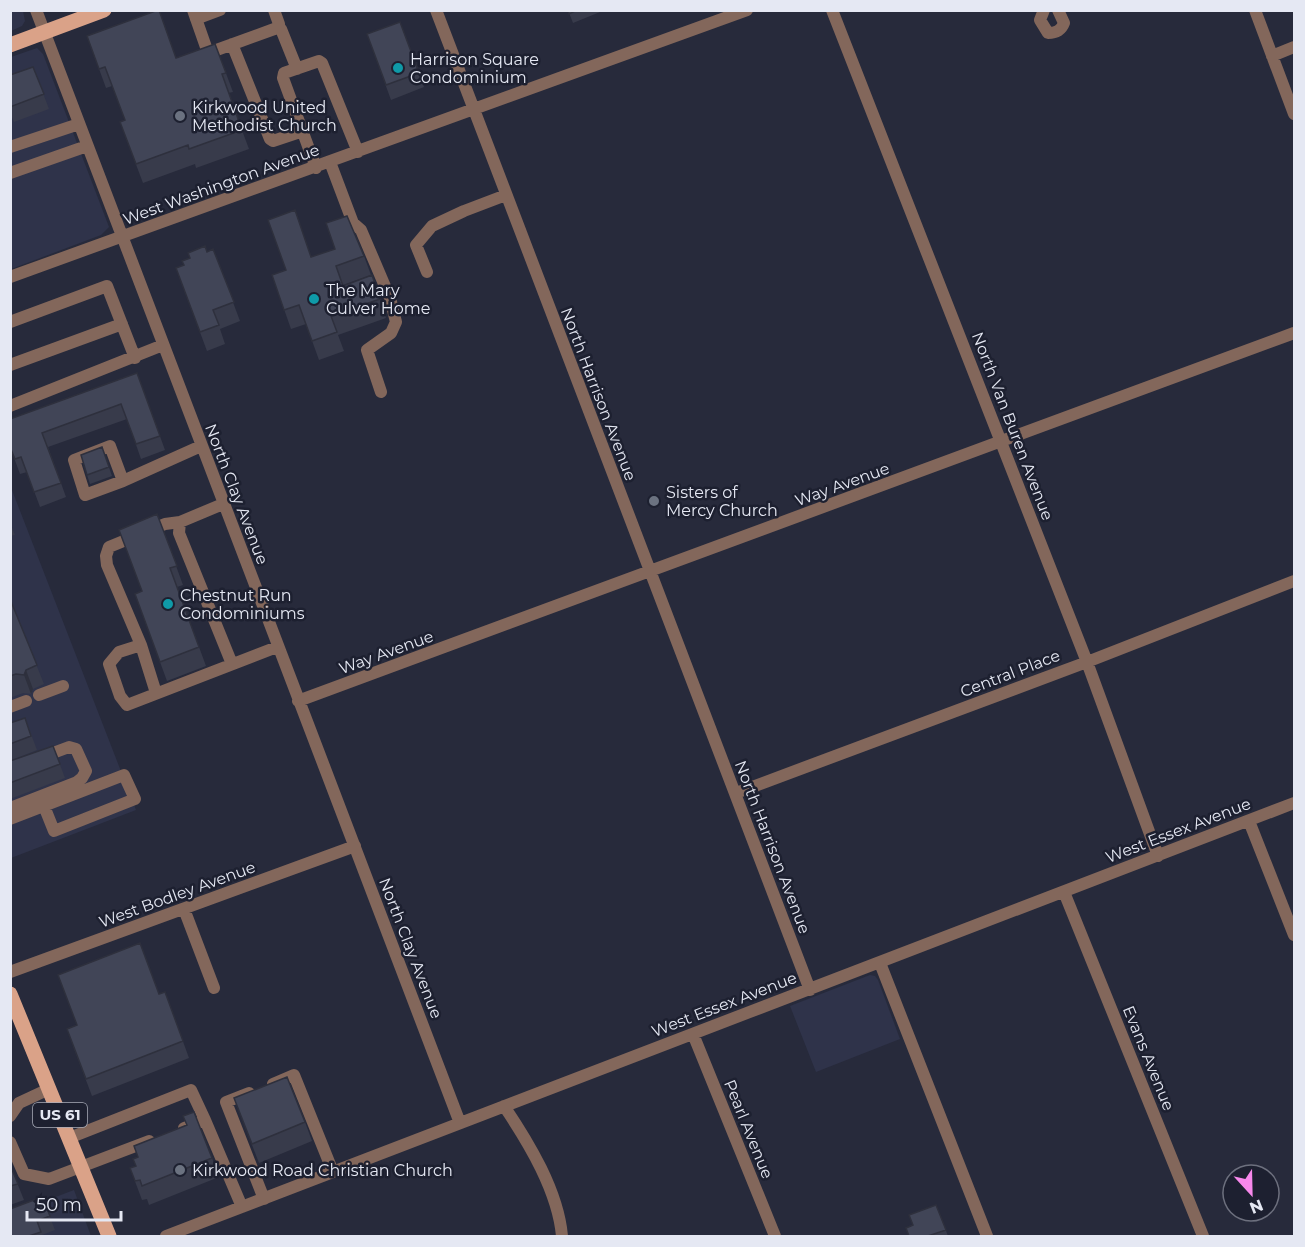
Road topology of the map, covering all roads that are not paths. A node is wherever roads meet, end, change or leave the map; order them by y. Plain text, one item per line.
1 (36, 10) edge
2 (104, 10) edge
3 (220, 10) edge
4 (274, 10) edge
5 (436, 10) edge
6 (747, 10) edge
7 (832, 10) edge
8 (1044, 10) edge
9 (1058, 10) edge
10 (1255, 10) edge
11 (194, 15) edge
12 (277, 28) junction
13 (44, 32) junction
14 (232, 44) junction
15 (10, 45) edge
16 (1294, 47) edge
17 (1272, 56) junction
18 (297, 69) junction
19 (474, 110) junction
20 (1294, 114) edge
21 (79, 124) junction
22 (303, 131) junction
23 (87, 146) junction
24 (10, 147) edge
25 (358, 152) junction
26 (330, 162) junction
27 (316, 168) junction
28 (10, 173) edge
29 (506, 195) junction
30 (121, 236) junction
31 (427, 272) dead end
32 (10, 277) edge
33 (10, 322) edge
34 (122, 324) junction
35 (1294, 333) edge
36 (163, 345) junction
37 (135, 358) junction
38 (10, 365) edge
39 (381, 392) dead end
40 (10, 406) edge
41 (1002, 443) junction
42 (201, 446) junction
43 (123, 481) junction
44 (223, 504) junction
45 (180, 522) junction
46 (649, 573) junction
47 (1294, 581) edge
48 (141, 645) junction
49 (277, 647) junction
50 (1087, 662) junction
51 (232, 664) junction
52 (63, 686) dead end
53 (156, 693) junction
54 (39, 695) dead end
55 (26, 701) dead end
56 (298, 701) junction
57 (10, 707) edge
58 (10, 769) edge
59 (736, 793) junction
60 (1294, 803) edge
61 (44, 806) junction
62 (10, 808) edge
63 (10, 819) edge
64 (1249, 821) junction
65 (355, 846) junction
66 (1158, 856) junction
67 (1064, 892) junction
68 (184, 909) junction
69 (1294, 935) edge
70 (880, 963) junction
71 (10, 972) edge
72 (214, 988) dead end
73 (810, 990) junction
74 (10, 994) edge
75 (693, 1034) junction
76 (49, 1089) junction
77 (504, 1106) junction
78 (10, 1116) edge
79 (205, 1120) junction
80 (460, 1123) junction
81 (69, 1138) junction
82 (10, 1142) edge
83 (80, 1167) junction
84 (333, 1172) junction
85 (264, 1198) junction
86 (242, 1207) junction
87 (109, 1236) edge
88 (166, 1236) edge
89 (562, 1236) edge
90 (775, 1236) edge
91 (987, 1236) edge
92 (1203, 1236) edge

1 - 13 street, North Clay Avenue
2 - 13 main road
3 - 11 street
4 - 12 street
5 - 19 street, North Harrison Avenue
6 - 19 street, West Washington Avenue
7 - 41 street, North Van Buren Avenue
8 - 9 street
10 - 17 street
11 - 14 street
12 - 14 street
12 - 18 street
13 - 15 main road
13 - 21 street, North Clay Avenue
14 - 22 street
16 - 17 street
17 - 20 street
18 - 22 street
18 - 25 street
19 - 25 street, West Washington Avenue
19 - 29 street, North Harrison Avenue
21 - 23 street, North Clay Avenue
21 - 24 street
22 - 27 street
23 - 28 street
23 - 30 street, North Clay Avenue
25 - 26 street, West Washington Avenue
26 - 27 street, West Washington Avenue
26 - 39 street
27 - 30 street, West Washington Avenue
29 - 31 street
29 - 46 street, North Harrison Avenue
30 - 32 street, West Washington Avenue
30 - 36 street, North Clay Avenue
33 - 34 street
34 - 37 street
34 - 38 street
35 - 41 street, Way Avenue
36 - 37 street
36 - 42 street, North Clay Avenue
37 - 40 street
41 - 46 street, Way Avenue
41 - 50 street, North Van Buren Avenue
42 - 43 street
42 - 44 street, North Clay Avenue
43 - 43 street
44 - 45 street
44 - 49 street, North Clay Avenue
45 - 48 street
45 - 51 street
46 - 56 street, Way Avenue
46 - 59 street, North Harrison Avenue
47 - 50 street, Central Place
48 - 53 street
48 - 53 street
49 - 51 street
49 - 56 street, North Clay Avenue
50 - 59 street, Central Place
50 - 66 street, North Van Buren Avenue
51 - 53 street
52 - 54 street
55 - 57 street
56 - 65 street, North Clay Avenue
58 - 62 street
59 - 73 street, North Harrison Avenue
60 - 64 street, West Essex Avenue
61 - 61 street
61 - 63 street
64 - 66 street, West Essex Avenue
64 - 69 street
65 - 68 street, West Bodley Avenue
65 - 80 street, North Clay Avenue
66 - 67 street, West Essex Avenue
67 - 70 street, West Essex Avenue
67 - 92 street, Evans Avenue
68 - 71 street, West Bodley Avenue
68 - 72 street
70 - 73 street, West Essex Avenue
70 - 91 street
73 - 75 street, West Essex Avenue
74 - 76 main road, US 61
75 - 77 street, West Essex Avenue
75 - 90 street, Pearl Avenue
76 - 78 street
76 - 81 main road, US 61
77 - 80 street, West Essex Avenue
77 - 89 street
79 - 81 street
79 - 83 street
79 - 86 street
80 - 84 street, West Essex Avenue
81 - 83 main road, US 61
82 - 83 street
83 - 87 main road, US 61
84 - 85 street, West Essex Avenue
84 - 85 street
85 - 86 street, West Essex Avenue
86 - 88 street, West Essex Avenue

